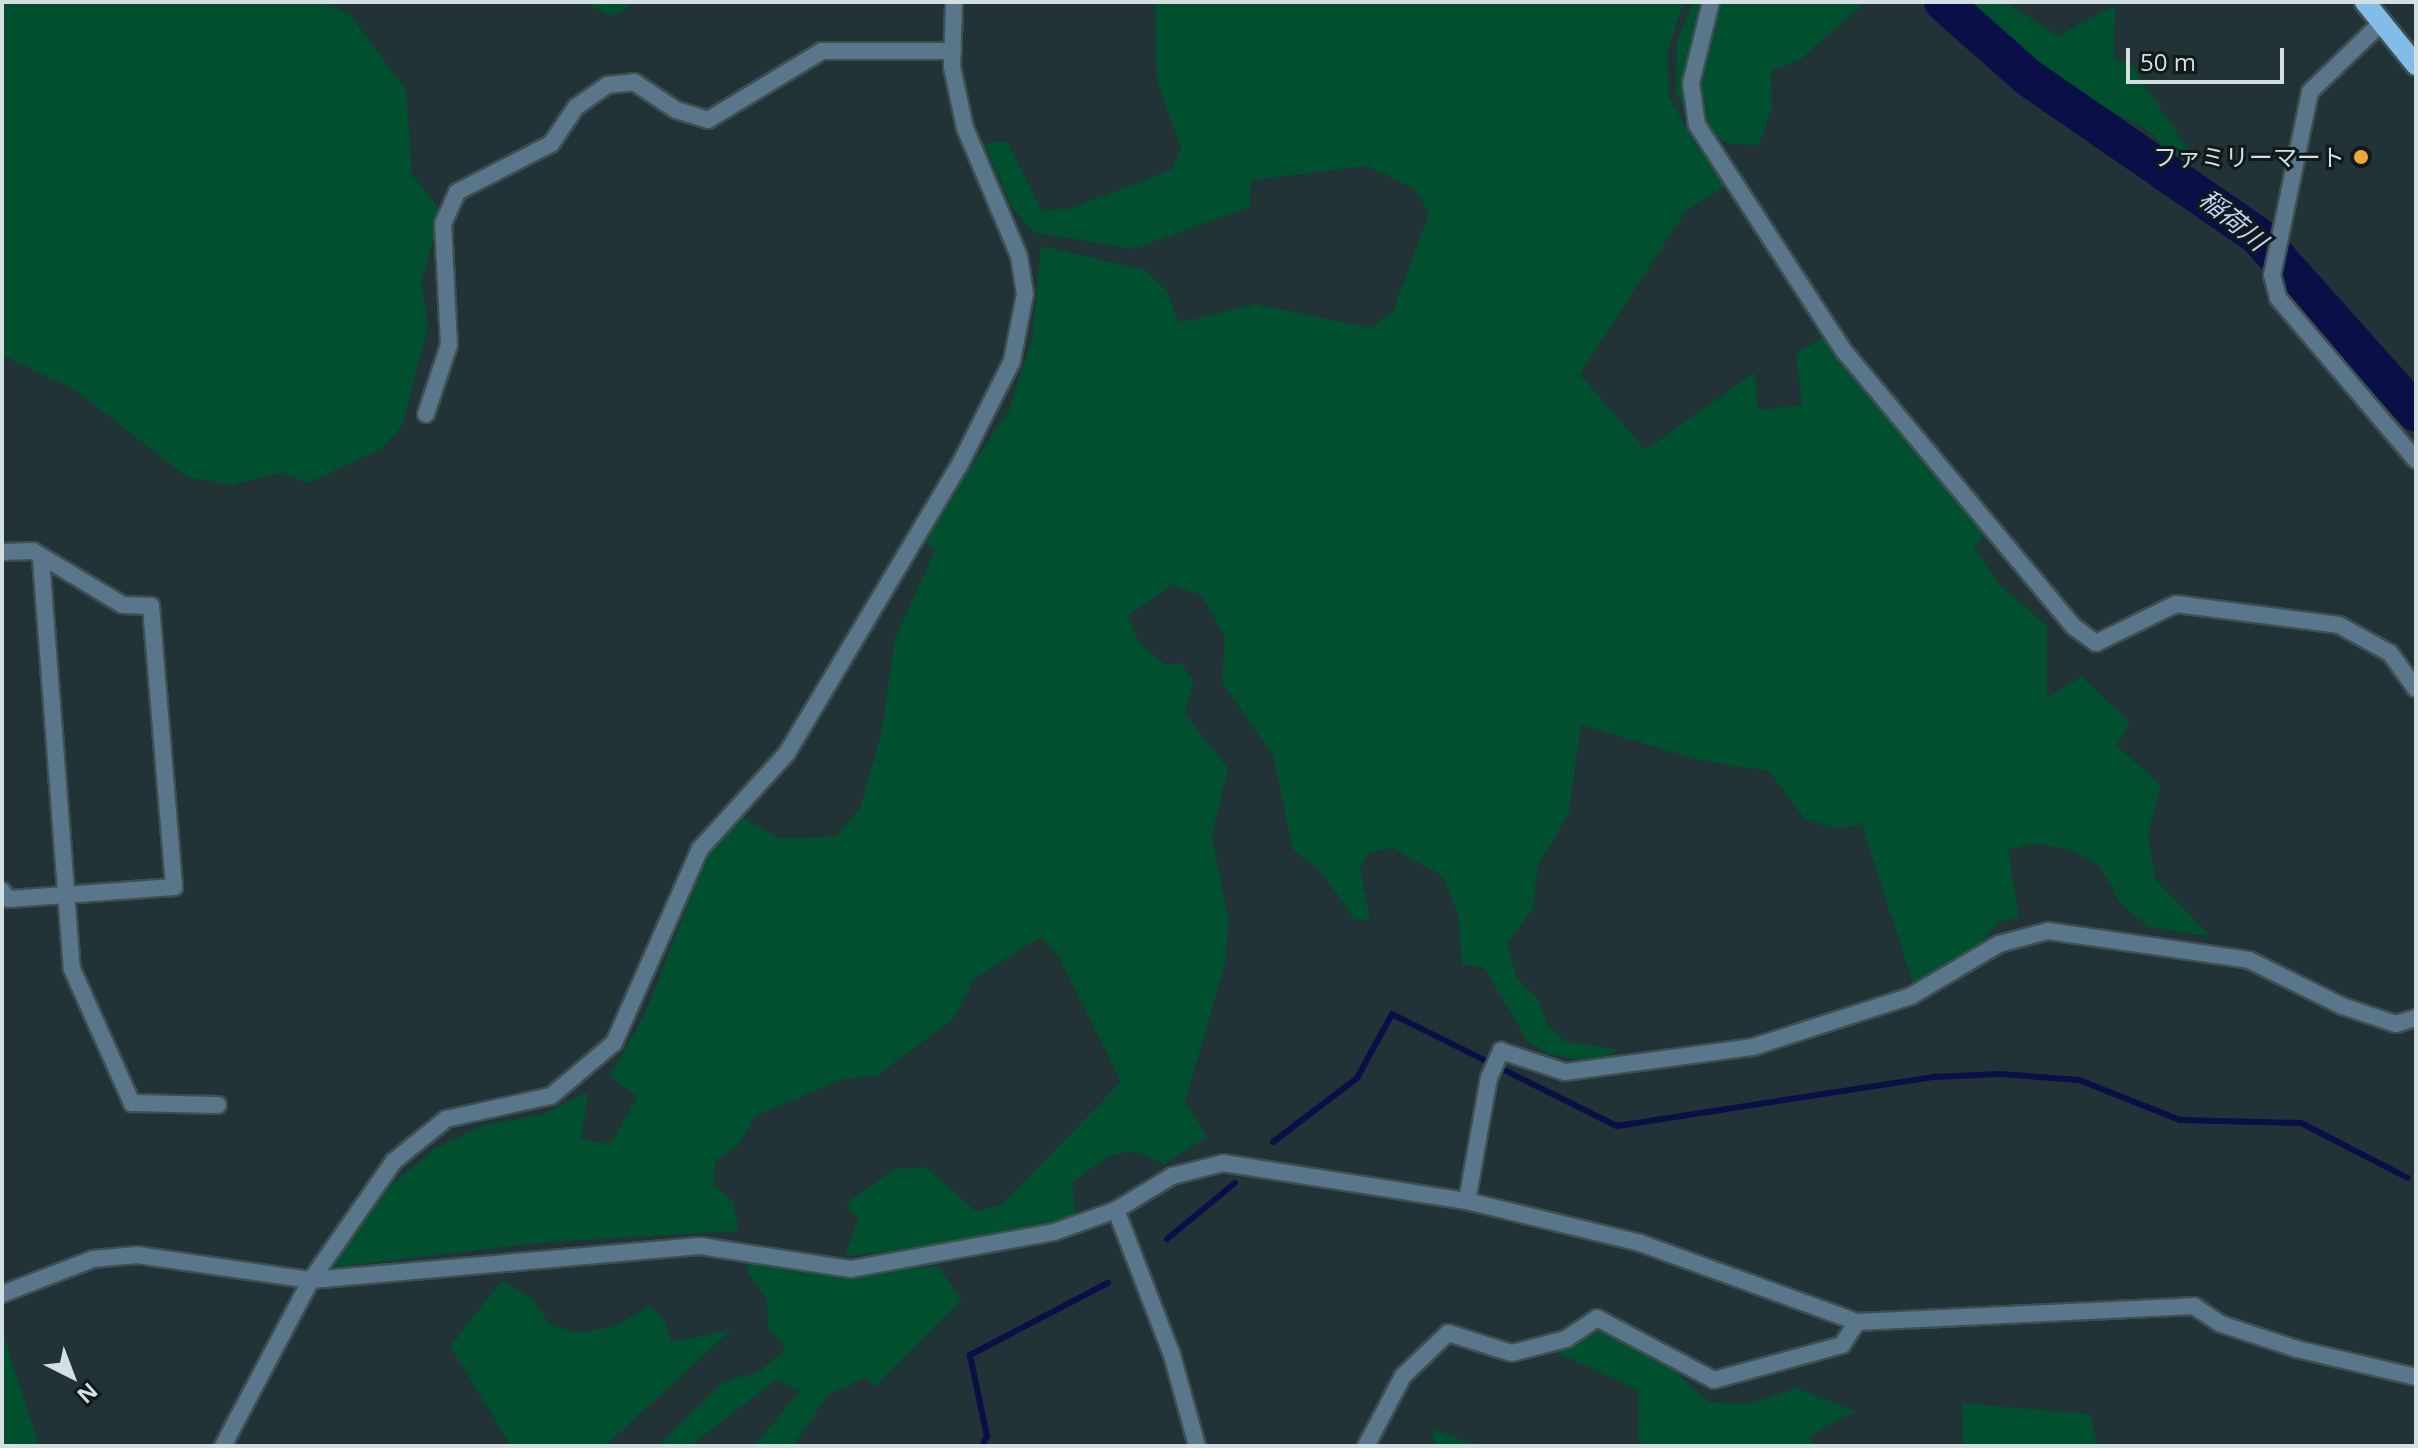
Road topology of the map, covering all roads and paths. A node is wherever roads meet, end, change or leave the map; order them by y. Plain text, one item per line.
1 (954, 2) edge
2 (1711, 2) edge
3 (2365, 2) edge
4 (2378, 26) junction
5 (953, 51) junction
6 (2416, 65) edge
7 (426, 414) dead end
8 (2416, 460) edge
9 (2, 552) edge
10 (41, 559) junction
11 (2416, 689) edge
12 (2, 891) edge
13 (65, 897) junction
14 (2416, 1018) edge
15 (218, 1105) dead end
16 (1467, 1201) junction
17 (1116, 1210) junction
18 (311, 1280) junction
19 (2, 1294) edge
20 (1857, 1322) junction
21 (2416, 1377) edge
22 (223, 1446) edge
23 (1197, 1446) edge
24 (1366, 1446) edge

1 - 5 street
2 - 11 street
3 - 4 main road
4 - 6 main road
4 - 8 street
5 - 7 street
5 - 18 street
9 - 10 street
10 - 13 street
10 - 13 street
12 - 13 street
13 - 15 street
14 - 16 street
16 - 17 street
16 - 20 street
17 - 18 street
17 - 23 street
18 - 19 street
18 - 22 street
20 - 21 street
20 - 24 street

